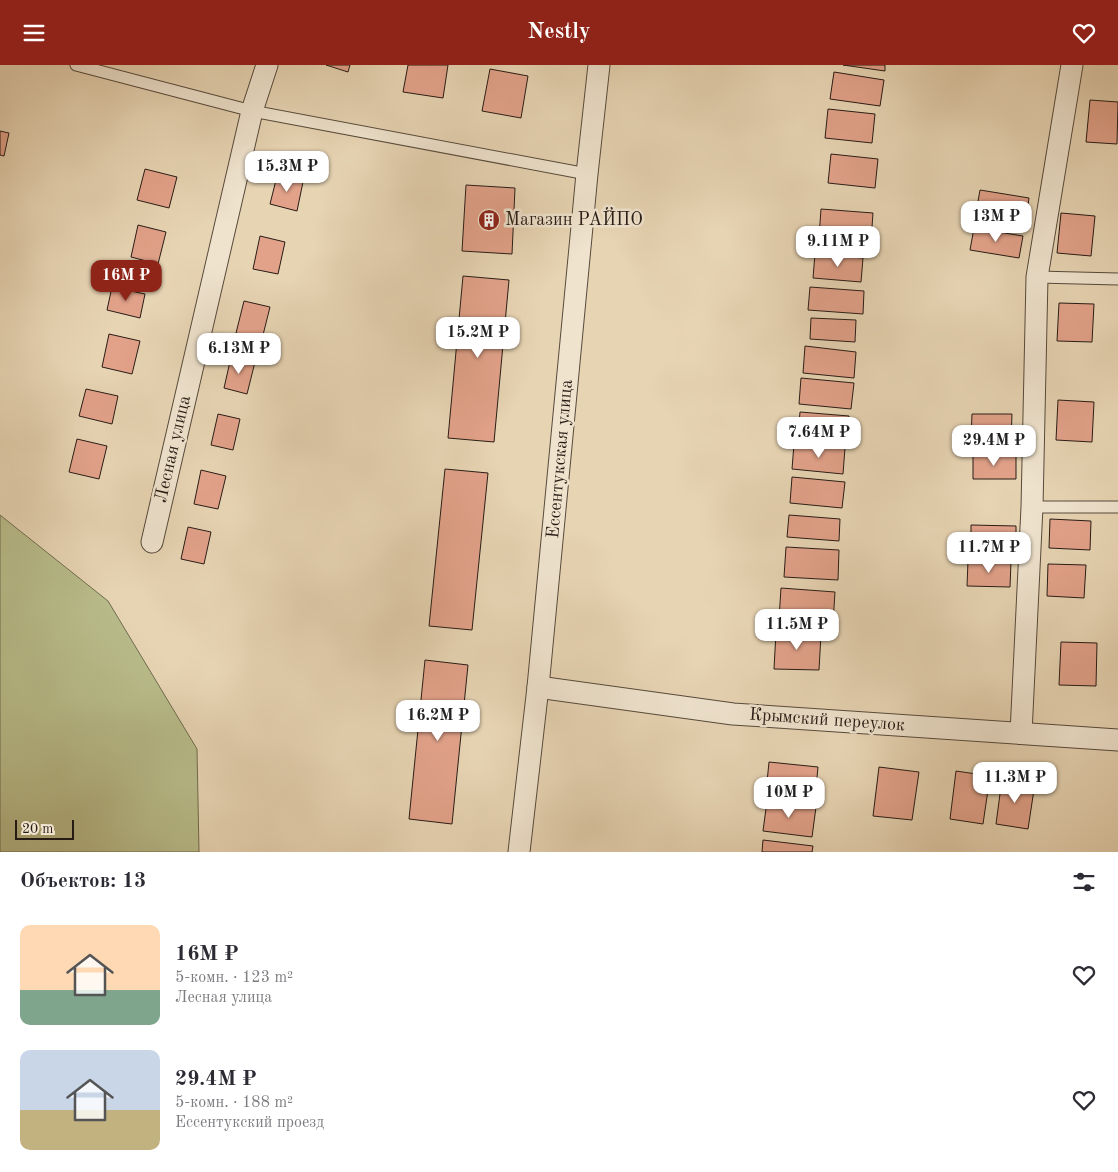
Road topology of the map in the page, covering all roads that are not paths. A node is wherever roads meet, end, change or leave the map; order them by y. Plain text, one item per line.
1 (76, 65) edge
2 (267, 65) edge
3 (599, 65) edge
4 (1072, 65) edge
5 (252, 111) junction
6 (587, 174) junction
7 (1037, 277) junction
8 (1118, 279) edge
9 (1032, 507) junction
10 (1118, 507) edge
11 (152, 541) dead end
12 (538, 687) junction
13 (1022, 733) junction
14 (1118, 740) edge
15 (519, 852) edge

1 - 5 lane
2 - 5 street, Лесная улица
3 - 6 street, Ессентукская улица
4 - 7 street
5 - 6 lane
5 - 11 street, Лесная улица
6 - 12 street, Ессентукская улица
7 - 8 lane
7 - 9 street
9 - 10 lane
9 - 13 street
12 - 13 street, Крымский переулок
12 - 15 street, Ессентукская улица
13 - 14 street, Крымский переулок

